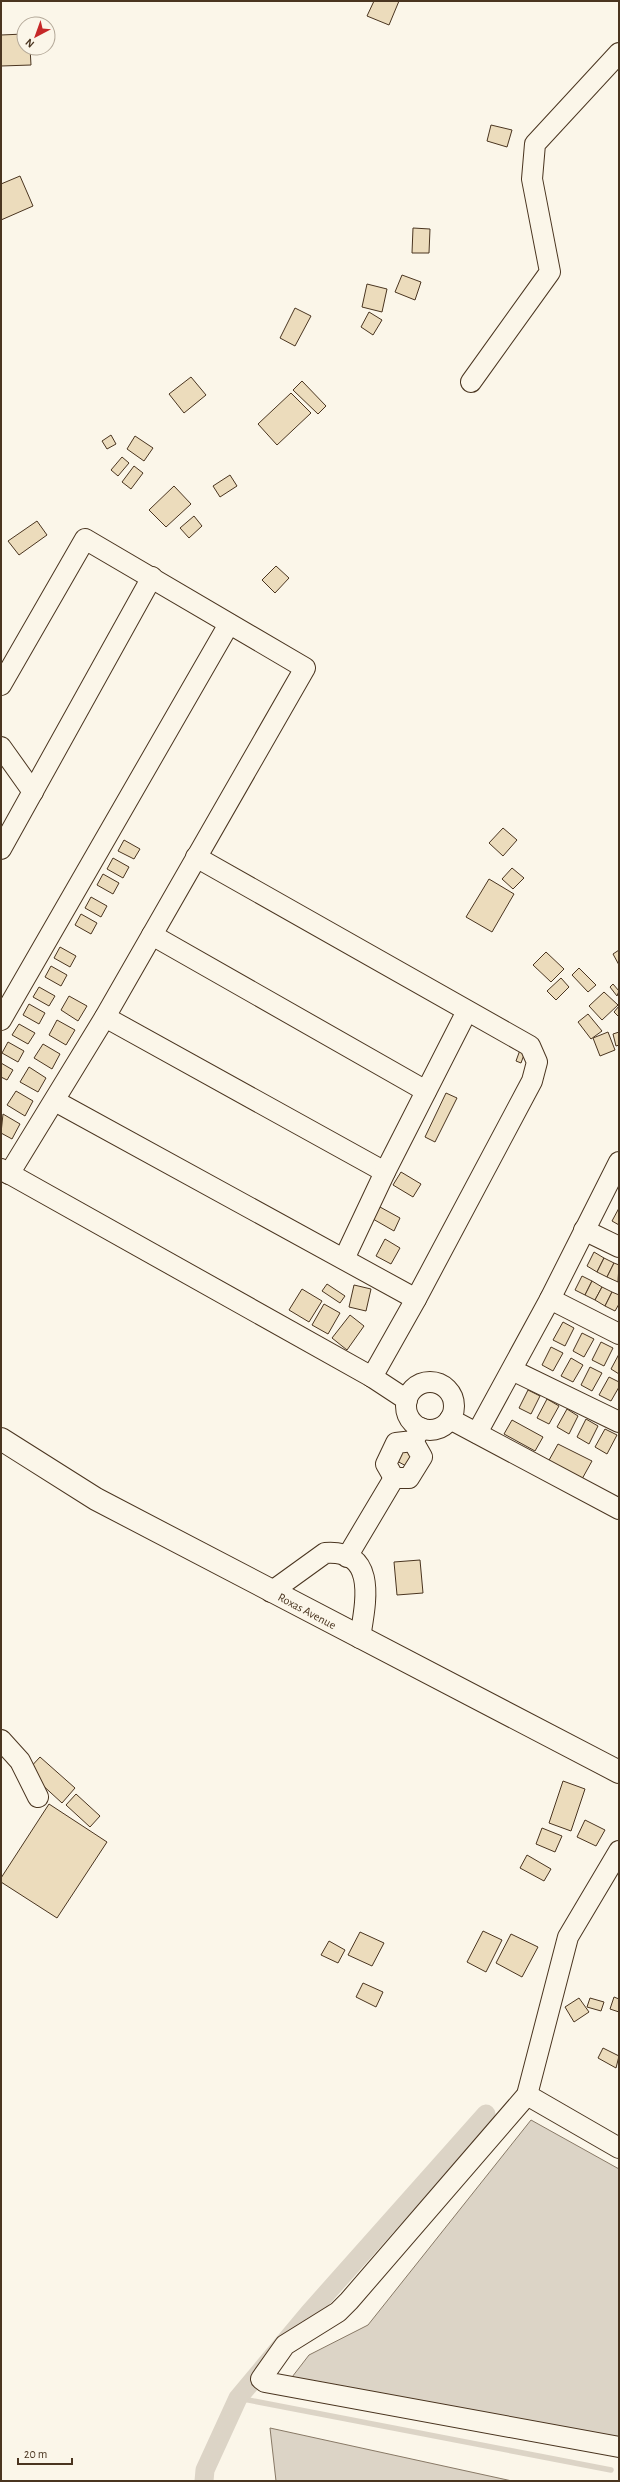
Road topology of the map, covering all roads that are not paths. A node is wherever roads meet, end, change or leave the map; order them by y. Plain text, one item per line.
1 (619, 53) edge
2 (472, 382) dead end
3 (152, 577) junction
4 (229, 624) junction
5 (1, 686) edge
6 (1, 747) edge
7 (33, 792) junction
8 (1, 849) edge
9 (196, 857) junction
10 (152, 935) junction
11 (467, 1011) junction
12 (105, 1017) junction
13 (1, 1020) edge
14 (426, 1091) junction
15 (55, 1101) junction
16 (619, 1162) edge
17 (5, 1172) edge
18 (385, 1172) junction
19 (584, 1230) junction
20 (619, 1247) edge
21 (344, 1259) junction
22 (416, 1299) junction
23 (550, 1299) junction
24 (619, 1334) edge
25 (512, 1370) junction
26 (372, 1376) junction
27 (407, 1400) junction
28 (450, 1419) junction
29 (619, 1422) edge
30 (477, 1433) junction
31 (417, 1434) junction
32 (1, 1440) edge
33 (619, 1509) edge
34 (347, 1557) junction
35 (271, 1592) junction
36 (360, 1638) junction
37 (1, 1740) edge
38 (619, 1772) edge
39 (38, 1797) dead end
40 (619, 1851) edge
41 (527, 2095) junction
42 (619, 2148) edge
43 (619, 2448) edge

1 - 2 street
3 - 4 street
3 - 5 street
3 - 7 street
4 - 9 street
4 - 13 street
6 - 7 street
7 - 8 street
9 - 10 street
9 - 11 street
10 - 12 street
10 - 14 street
11 - 14 street
11 - 22 street
12 - 15 street
12 - 18 street
14 - 18 street
15 - 17 street
15 - 21 street
16 - 19 street
17 - 26 street
18 - 21 street
19 - 20 street
19 - 23 street
21 - 22 street
22 - 26 street
23 - 24 street
23 - 25 street
25 - 29 street
25 - 30 street
26 - 27 street
27 - 28 street
27 - 31 street
28 - 30 street
28 - 31 street
30 - 33 street
31 - 34 street
32 - 35 main road, Roxas Avenue
34 - 35 street
34 - 36 street
35 - 36 main road, Roxas Avenue
36 - 38 main road, Roxas Avenue
37 - 39 street
40 - 41 street
41 - 42 street
41 - 43 street

